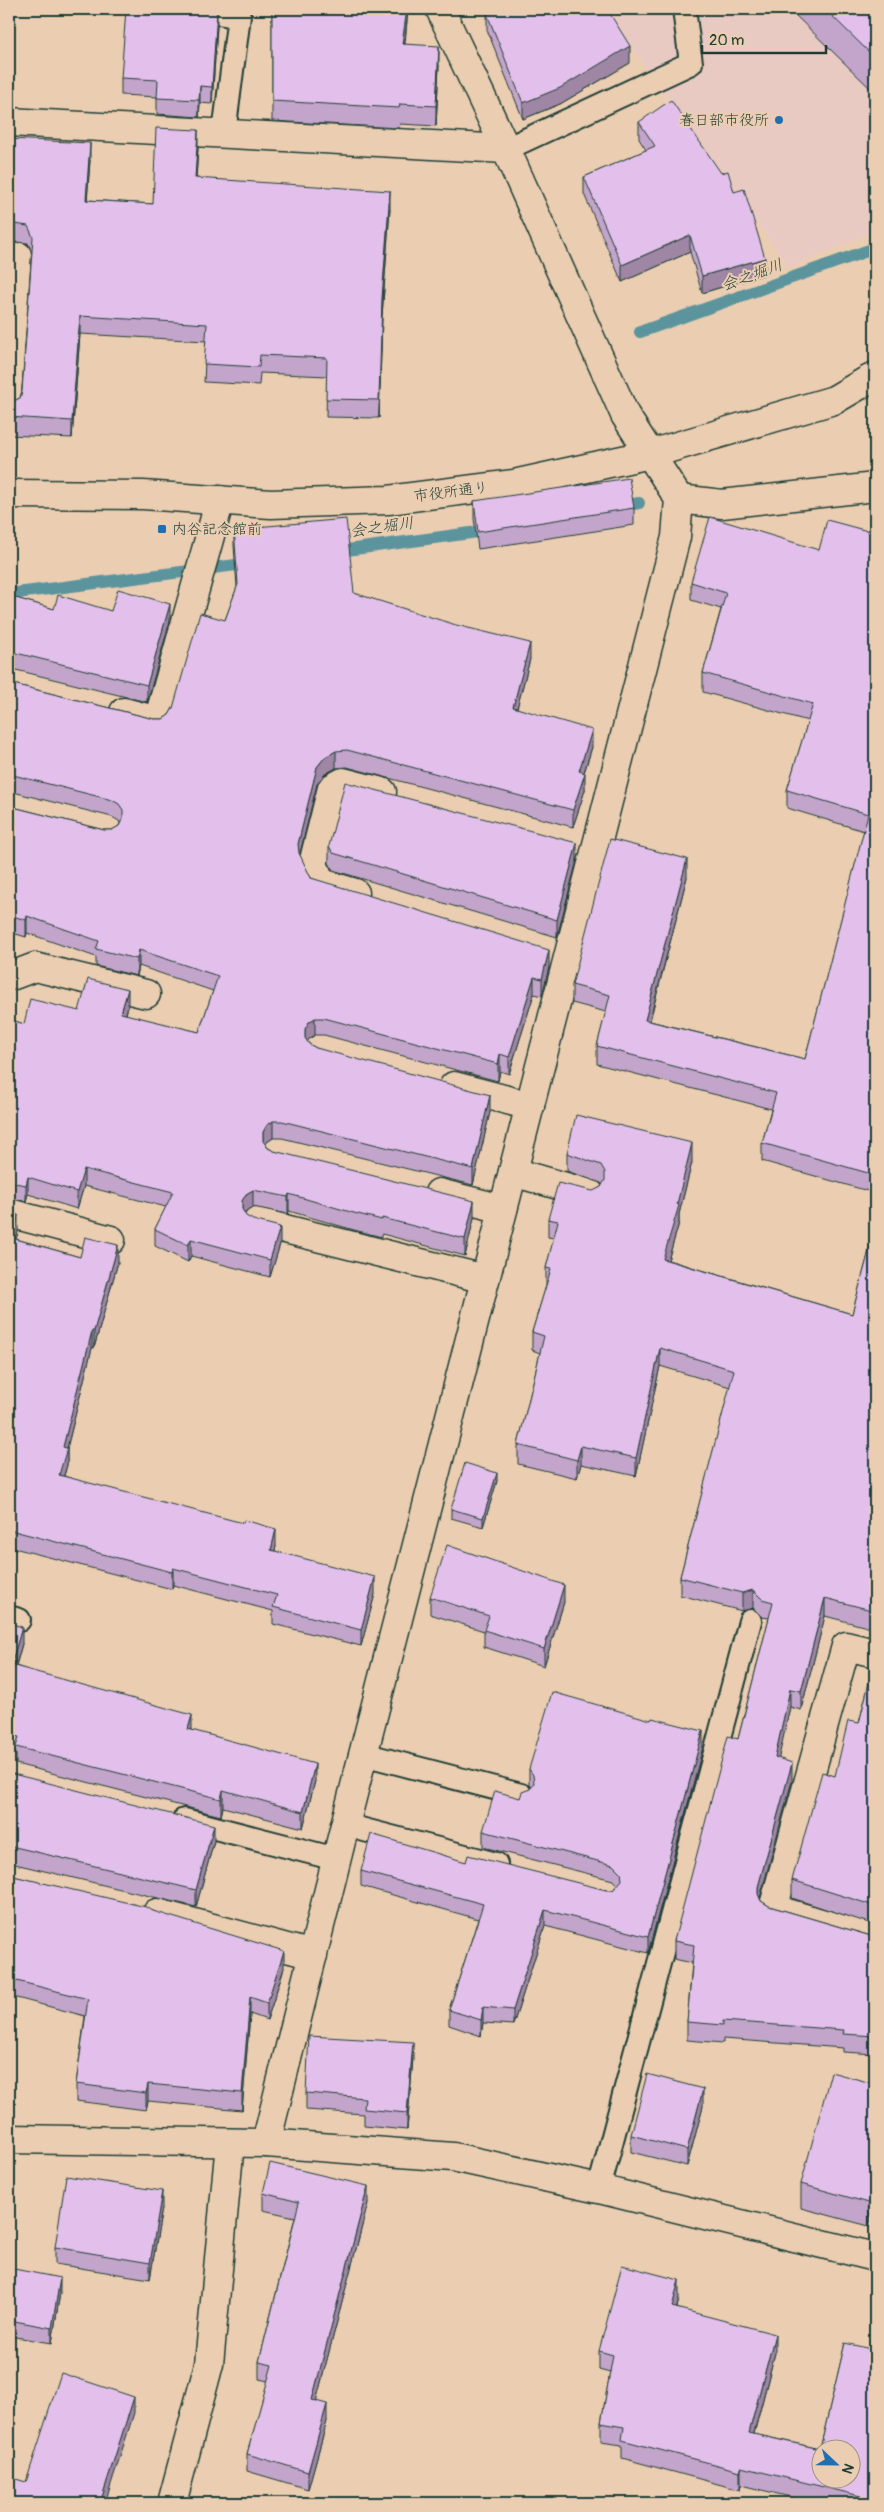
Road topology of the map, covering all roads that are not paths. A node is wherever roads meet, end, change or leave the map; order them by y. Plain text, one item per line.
1 (189, 9) edge
2 (440, 9) edge
3 (684, 9) edge
4 (9, 122) edge
5 (224, 134) junction
6 (506, 149) junction
7 (20, 254) dead end
8 (875, 376) edge
9 (9, 408) edge
10 (650, 454) junction
11 (875, 487) edge
12 (9, 494) edge
13 (679, 498) junction
14 (220, 500) junction
15 (102, 707) edge
16 (408, 799) edge
17 (568, 842) edge
18 (596, 849) junction
19 (378, 900) edge
20 (540, 948) edge
21 (568, 956) junction
22 (9, 974) edge
23 (146, 994) dead end
24 (435, 1080) edge
25 (530, 1106) junction
26 (512, 1172) junction
27 (418, 1188) edge
28 (590, 1194) edge
29 (503, 1209) junction
30 (9, 1214) edge
31 (258, 1222) edge
32 (112, 1240) dead end
33 (485, 1279) junction
34 (750, 1621) dead end
35 (875, 1653) edge
36 (363, 1754) junction
37 (521, 1795) edge
38 (163, 1815) edge
39 (345, 1825) junction
40 (336, 1859) junction
41 (514, 1868) edge
42 (147, 1910) edge
43 (875, 1939) edge
44 (313, 1955) junction
45 (9, 2139) edge
46 (230, 2143) junction
47 (266, 2143) junction
48 (599, 2189) junction
49 (875, 2257) edge
50 (172, 2503) edge

1 - 5 lane
2 - 6 street
3 - 6 lane
4 - 5 street
5 - 6 street
6 - 10 street
7 - 9 lane
8 - 10 street, 市役所通り
10 - 13 street
10 - 14 street, 市役所通り
11 - 13 street
12 - 14 street, 市役所通り
13 - 18 street
14 - 15 street
16 - 19 street
17 - 18 street
18 - 21 street
20 - 21 street
21 - 25 street
22 - 23 street
24 - 25 street
25 - 26 street
26 - 28 street
26 - 29 street
27 - 29 street
29 - 33 street
30 - 32 street
31 - 33 street
33 - 36 street
34 - 48 lane
35 - 43 street
36 - 37 lane
36 - 39 street
38 - 40 lane
39 - 40 street
39 - 41 lane
40 - 44 street
42 - 44 street
44 - 47 street
45 - 46 street
46 - 47 street
46 - 50 street
47 - 48 street
48 - 49 street

